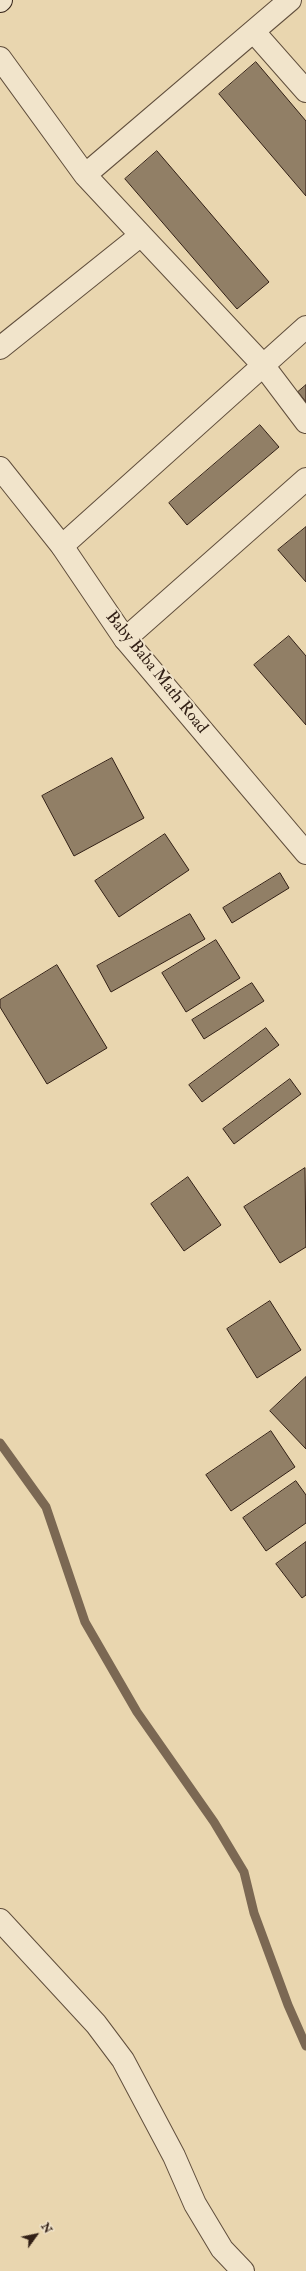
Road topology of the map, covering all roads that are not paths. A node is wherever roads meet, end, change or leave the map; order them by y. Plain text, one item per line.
1 (290, 0) edge
2 (254, 32) junction
3 (0, 58) edge
4 (306, 91) edge
5 (85, 175) junction
6 (141, 235) junction
7 (306, 327) edge
8 (0, 348) edge
9 (263, 365) junction
10 (306, 422) edge
11 (0, 468) edge
12 (306, 479) edge
13 (62, 546) junction
14 (125, 639) junction
15 (306, 853) edge
16 (0, 1920) edge
17 (243, 2271) edge

1 - 2 street
2 - 4 street
2 - 5 street
3 - 5 street
5 - 6 street
6 - 8 street
6 - 9 street
7 - 9 street
9 - 10 street
9 - 13 street
11 - 13 street, Baby Baba Math Road
12 - 14 street
13 - 14 street, Baby Baba Math Road
14 - 15 street, Baby Baba Math Road
16 - 17 street

